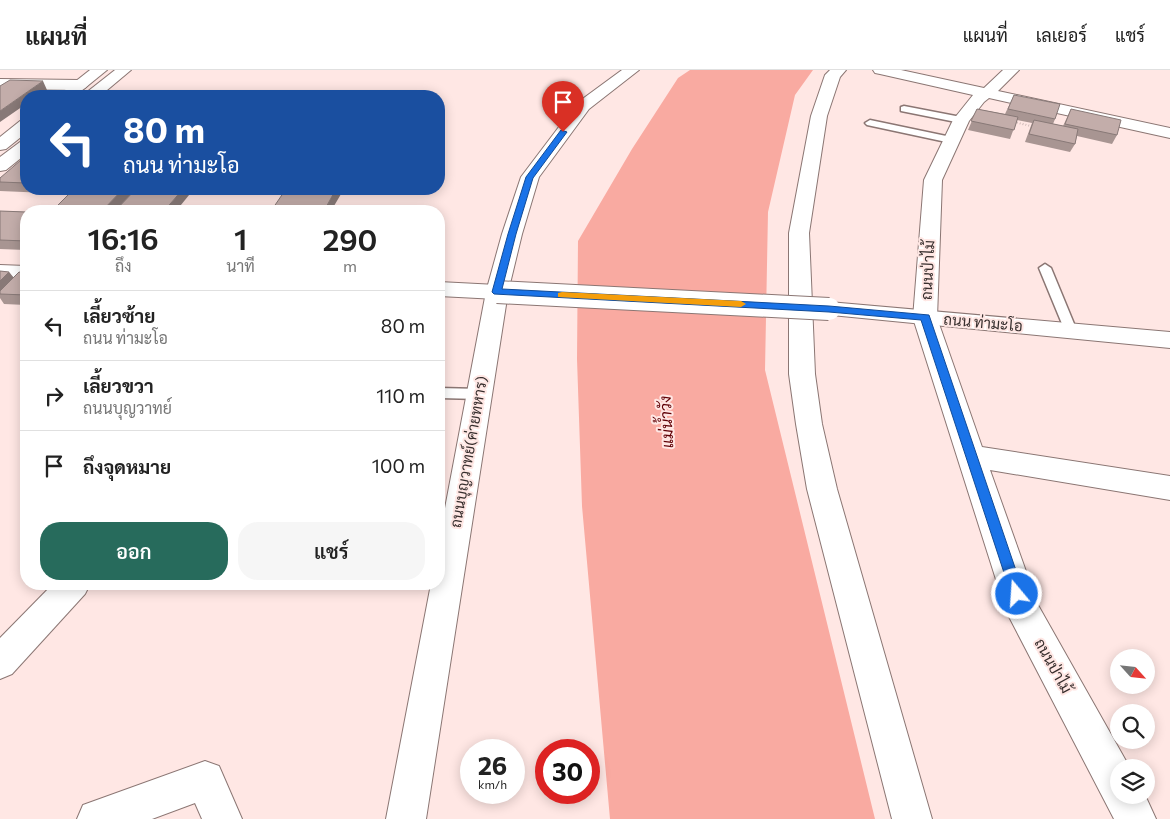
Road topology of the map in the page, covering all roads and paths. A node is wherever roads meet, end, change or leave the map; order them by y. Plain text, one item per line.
1 (100, 70) edge
2 (124, 70) edge
3 (632, 70) edge
4 (839, 70) edge
5 (880, 70) edge
6 (1012, 70) edge
7 (0, 84) edge
8 (85, 90) edge
9 (987, 93) junction
10 (904, 109) dead end
11 (964, 116) junction
12 (870, 123) dead end
13 (1040, 128) edge
14 (1170, 134) edge
15 (20, 135) edge
16 (20, 139) edge
17 (951, 140) junction
18 (0, 145) edge
19 (0, 166) edge
20 (1046, 268) dead end
21 (0, 271) edge
22 (20, 272) edge
23 (445, 289) edge
24 (497, 292) junction
25 (925, 318) junction
26 (1071, 331) junction
27 (1170, 340) edge
28 (445, 392) edge
29 (480, 394) junction
30 (971, 456) junction
31 (1170, 488) edge
32 (450, 498) edge
33 (445, 534) edge
34 (68, 590) edge
35 (437, 590) edge
36 (0, 662) edge
37 (1110, 770) edge
38 (1128, 804) edge
39 (97, 819) edge
40 (222, 819) edge
41 (406, 819) edge
42 (912, 819) edge
43 (1136, 819) edge

1 - 8 street
2 - 8 street
3 - 24 street, ถนนบุญวาทย์(ค่ายทหาร)
4 - 42 street
5 - 9 street
6 - 9 street, ถนนป่าไม้
7 - 8 street
9 - 11 street, ถนนป่าไม้
9 - 14 street
10 - 11 lane
11 - 13 path
11 - 17 street, ถนนป่าไม้
12 - 17 lane
15 - 18 street
16 - 19 street
17 - 25 street, ถนนป่าไม้
20 - 26 lane
21 - 22 street
23 - 24 street, ถนน ท่ามะโอ
24 - 25 street, ถนน ท่ามะโอ, bridge
24 - 29 street, ถนนบุญวาทย์(ค่ายทหาร)
25 - 26 street, ถนน ท่ามะโอ
25 - 30 street, ถนนป่าไม้
26 - 27 street, ถนน ท่ามะโอ
28 - 29 lane
29 - 32 street, ถนนบุญวาทย์(ค่ายทหาร)
30 - 31 street
30 - 37 street, ถนนป่าไม้
32 - 33 street, ถนนบุญวาทย์(ค่ายทหาร)
34 - 36 street
35 - 41 street, ถนนบุญวาทย์(ค่ายทหาร)
38 - 43 street
39 - 40 street

